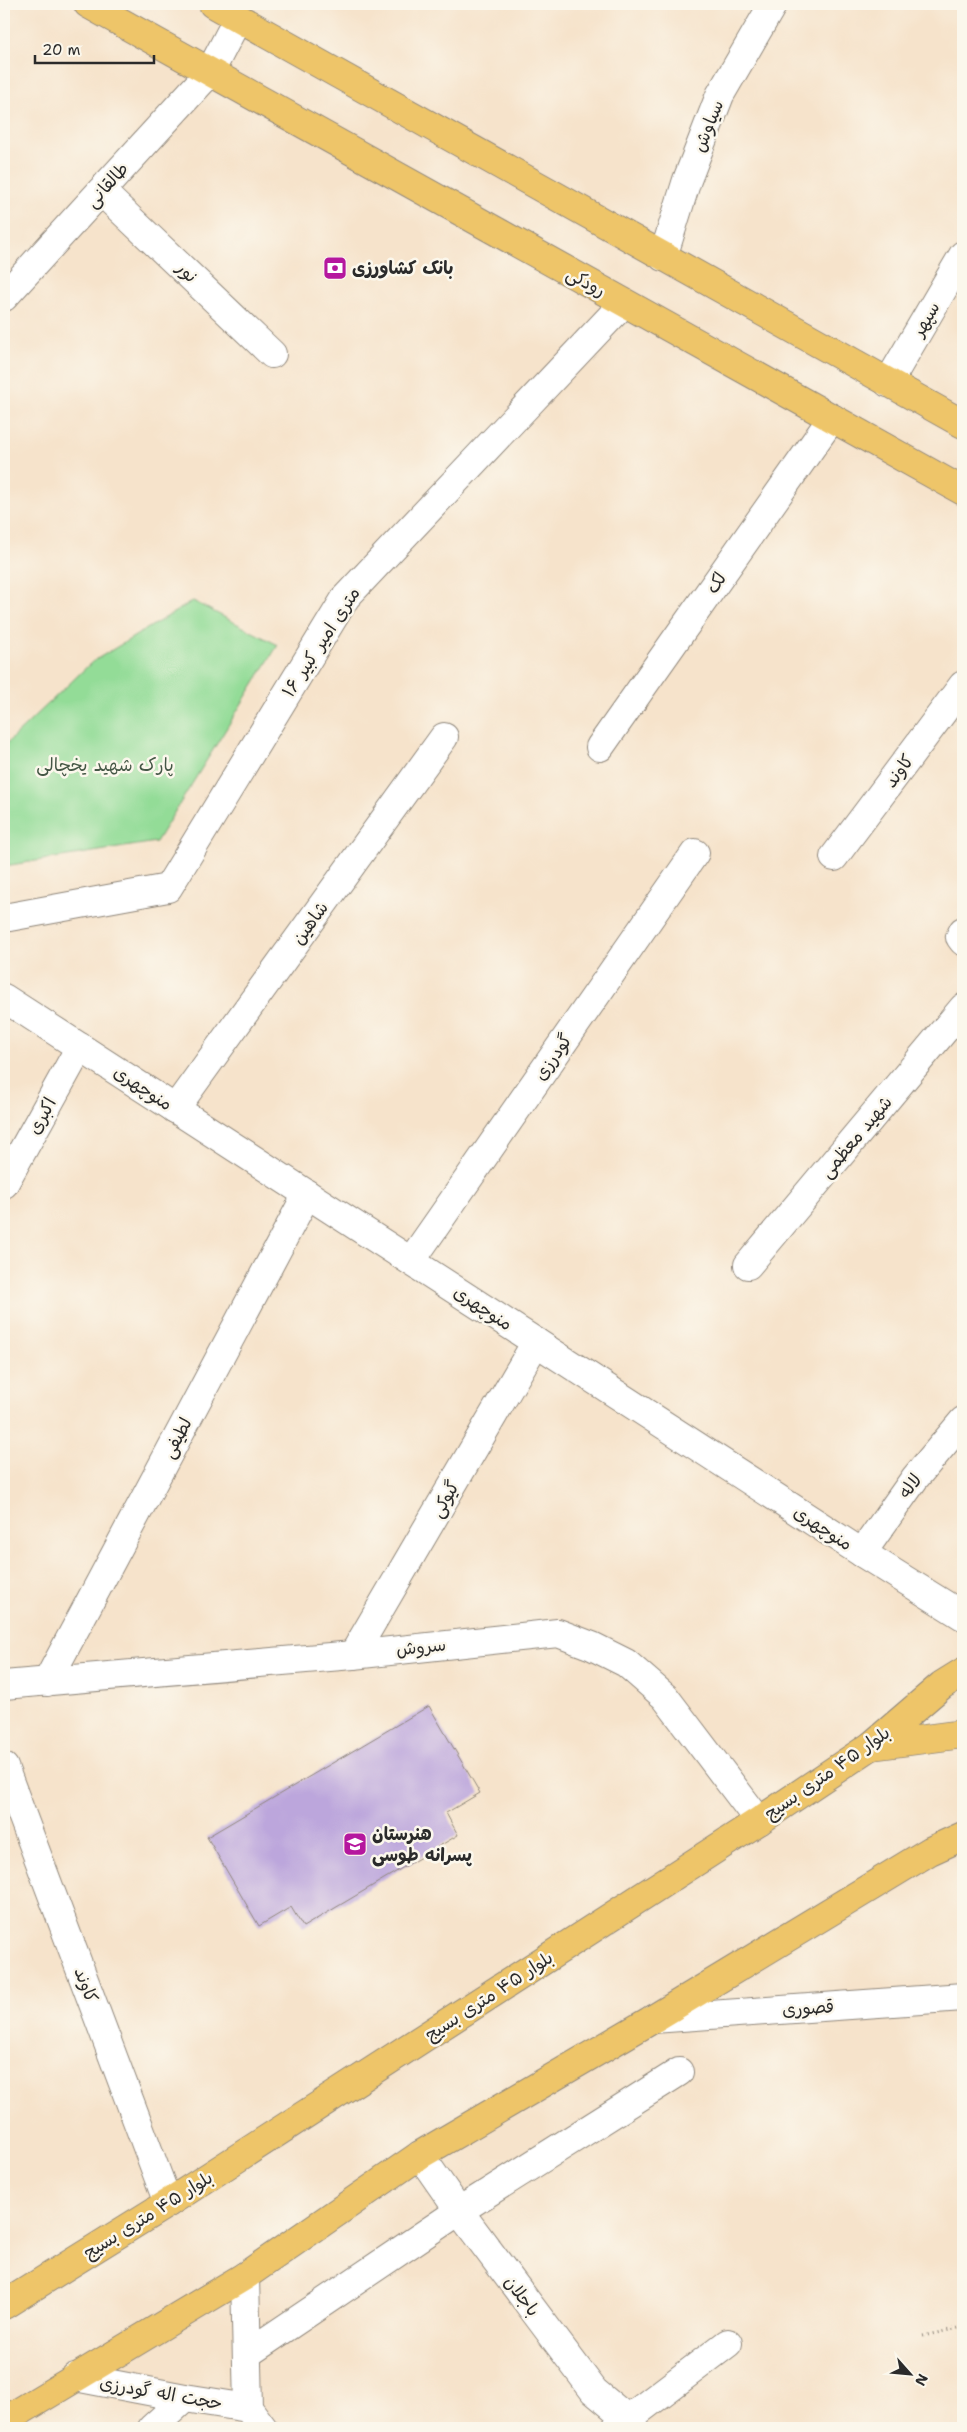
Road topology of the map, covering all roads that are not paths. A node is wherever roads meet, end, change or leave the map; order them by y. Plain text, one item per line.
1 (88, 4) edge
2 (213, 4) edge
3 (773, 4) edge
4 (238, 18) junction
5 (210, 72) junction
6 (101, 191) junction
7 (963, 255) edge
8 (663, 257) junction
9 (4, 297) edge
10 (624, 303) junction
11 (272, 354) dead end
12 (888, 382) junction
13 (832, 418) junction
14 (963, 424) edge
15 (963, 491) edge
16 (963, 685) edge
17 (444, 737) dead end
18 (600, 747) dead end
19 (695, 853) dead end
20 (834, 857) dead end
21 (4, 918) edge
22 (963, 930) edge
23 (963, 941) edge
24 (4, 998) edge
25 (963, 1008) edge
26 (80, 1047) junction
27 (175, 1109) junction
28 (4, 1184) edge
29 (307, 1194) junction
30 (411, 1261) junction
31 (748, 1265) dead end
32 (536, 1342) junction
33 (963, 1421) edge
34 (862, 1553) junction
35 (963, 1616) edge
36 (353, 1655) junction
37 (963, 1672) edge
38 (47, 1682) junction
39 (4, 1685) edge
40 (963, 1734) edge
41 (871, 1746) junction
42 (4, 1767) edge
43 (963, 1815) edge
44 (759, 1821) junction
45 (963, 1836) edge
46 (930, 1851) junction
47 (963, 1998) edge
48 (652, 2019) junction
49 (679, 2072) dead end
50 (420, 2155) junction
51 (168, 2204) junction
52 (459, 2211) junction
53 (245, 2276) junction
54 (4, 2305) edge
55 (728, 2343) dead end
56 (247, 2354) junction
57 (75, 2377) junction
58 (185, 2398) junction
59 (255, 2418) edge
60 (4, 2421) edge
61 (626, 2425) edge
62 (152, 2428) edge

1 - 5 main road, رودکی
2 - 4 main road
3 - 8 street, سیاوش
4 - 5 street, طالقانی
4 - 8 main road
5 - 6 street, طالقانی
5 - 10 main road, رودکی
6 - 9 street, طالقانی
6 - 11 street, نور
7 - 12 street, سپهر
8 - 12 main road
10 - 13 main road, رودکی
10 - 21 street, ۱۶ متری امیر کبیر
12 - 14 main road
13 - 15 main road, رودکی
13 - 18 street, لک
16 - 20 street, کاوند
17 - 27 street, شاهین
19 - 30 street, گودرزی
22 - 23 street
24 - 26 street, منوچهری
25 - 31 street, شهید معظمی
26 - 27 street, منوچهری
26 - 28 street, اکبری
27 - 29 street, منوچهری
29 - 30 street, منوچهری
29 - 38 street, لطیفی
30 - 32 street, منوچهری
32 - 34 street, منوچهری
32 - 36 street, گیوکی
33 - 34 street, لاله
34 - 35 street, منوچهری
36 - 38 street, سروش
36 - 44 street, سروش
37 - 41 main road, بلوار ۴۵ متری بسیج
38 - 39 street, سروش
40 - 41 main road
41 - 44 main road, بلوار ۴۵ متری بسیج
42 - 51 street, کاوند
43 - 46 main road
44 - 51 main road, بلوار ۴۵ متری بسیج
45 - 46 main road
46 - 48 main road
47 - 48 street, قصوری
48 - 50 main road
49 - 52 street
50 - 52 street, باجلان
50 - 53 main road
51 - 54 main road, بلوار ۴۵ متری بسیج
52 - 56 street
52 - 61 street, باجلان
53 - 56 street, حجت اله گودرزی
53 - 57 main road
55 - 61 street
56 - 59 street, حجت اله گودرزی
57 - 58 street, حجت اله گودرزی
57 - 60 main road
58 - 59 street, حجت اله گودرزی
58 - 62 street

